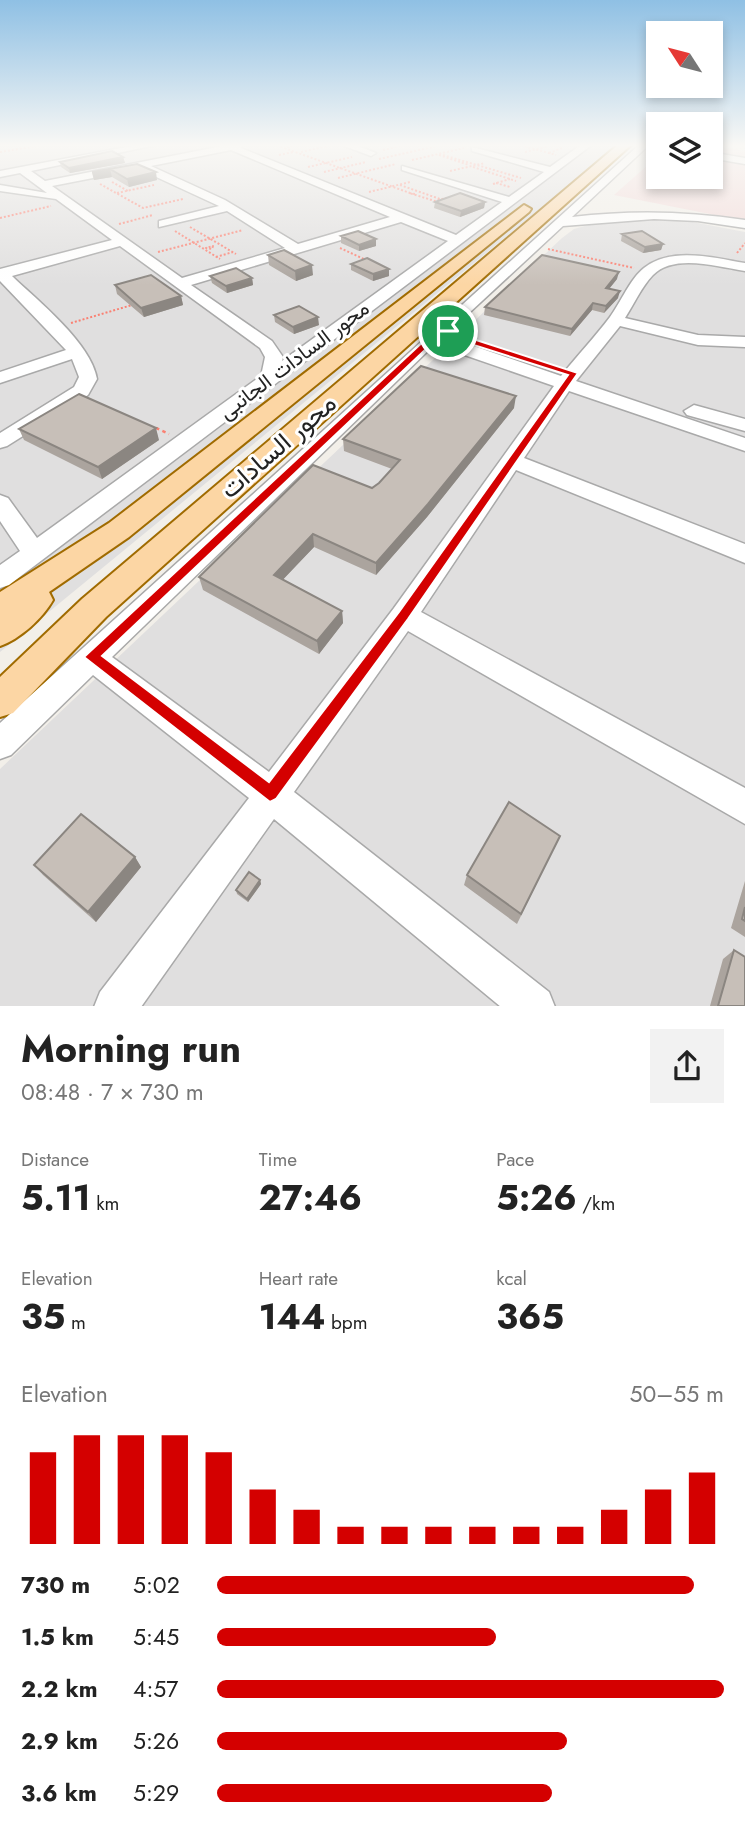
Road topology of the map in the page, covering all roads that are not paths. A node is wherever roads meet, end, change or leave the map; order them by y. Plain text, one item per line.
1 (14, 191) edge
2 (49, 191) edge
3 (196, 191) edge
4 (334, 191) edge
5 (479, 191) edge
6 (525, 191) edge
7 (537, 191) edge
8 (557, 191) edge
9 (575, 191) edge
10 (63, 201) junction
11 (511, 201) junction
12 (228, 207) junction
13 (401, 219) junction
14 (562, 222) junction
15 (494, 223) junction
16 (163, 224) road end
17 (745, 224) edge
18 (457, 240) junction
19 (121, 242) junction
20 (296, 249) junction
21 (745, 267) edge
22 (1, 274) edge
23 (483, 279) junction
24 (181, 283) junction
25 (356, 313) junction
26 (382, 320) junction
27 (616, 320) junction
28 (444, 327) junction
29 (262, 342) junction
30 (317, 342) junction
31 (428, 342) junction
32 (745, 342) edge
33 (77, 352) junction
34 (0, 378) edge
35 (569, 378) junction
36 (269, 379) junction
37 (745, 425) edge
38 (0, 442) edge
39 (745, 445) edge
40 (513, 461) junction
41 (0, 503) edge
42 (119, 530) junction
43 (34, 553) junction
44 (745, 554) edge
45 (0, 578) edge
46 (0, 608) edge
47 (94, 608) junction
48 (404, 615) junction
49 (0, 632) edge
50 (92, 657) junction
51 (0, 680) edge
52 (0, 701) edge
53 (0, 744) edge
54 (270, 793) junction
55 (745, 807) edge
56 (115, 1006) edge
57 (534, 1006) edge

1 - 10 street
2 - 10 street
3 - 12 street
4 - 13 street
5 - 11 street
6 - 11 street, محور السادات الجانبى
7 - 15 main road, محور السادات
8 - 23 main road, محور السادات
9 - 14 street, محور السادات الجانبى
10 - 19 street
11 - 15 street, محور السادات الجانبى
12 - 16 street
12 - 20 street
13 - 18 street
13 - 20 street
14 - 17 street
14 - 23 street, محور السادات الجانبى
15 - 18 street, محور السادات الجانبى
15 - 26 main road, محور السادات
18 - 25 street, محور السادات الجانبى
19 - 22 street
19 - 24 street
20 - 24 street
21 - 27 street
22 - 33 street
23 - 28 street, محور السادات الجانبى
23 - 47 main road, محور السادات
24 - 29 street
25 - 26 main road
25 - 30 street, محور السادات الجانبى
26 - 42 main road, محور السادات
27 - 32 street
27 - 35 street
28 - 31 street, محور السادات الجانبى
28 - 35 street
29 - 30 street
29 - 36 street
30 - 36 street, محور السادات الجانبى
31 - 35 street
31 - 50 street, محور السادات الجانبى
33 - 34 street
33 - 38 street
35 - 37 street
35 - 39 street
35 - 40 street
36 - 43 street, محور السادات الجانبى
40 - 44 street
40 - 48 street
41 - 43 street
42 - 46 main road, محور السادات
42 - 49 main road
43 - 45 street, محور السادات الجانبى
47 - 51 main road
47 - 52 main road, محور السادات
48 - 54 street
48 - 55 street
50 - 53 street, محور السادات الجانبى
50 - 54 street
54 - 56 street
54 - 57 street

